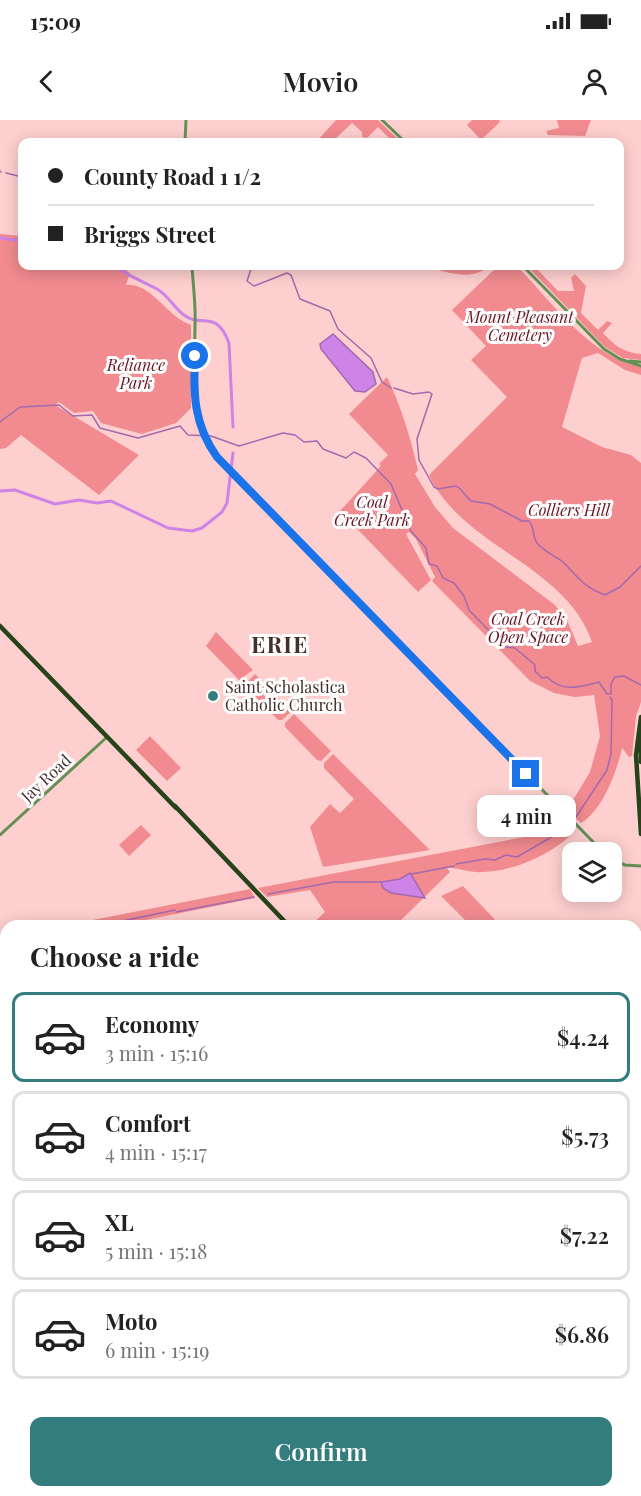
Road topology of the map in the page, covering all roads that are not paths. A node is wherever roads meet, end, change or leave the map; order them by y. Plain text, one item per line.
1 (186, 120) edge
2 (382, 120) edge
3 (185, 138) edge
4 (401, 138) edge
5 (192, 270) edge
6 (527, 270) edge
7 (641, 364) edge
8 (0, 626) edge
9 (641, 717) edge
10 (641, 735) edge
11 (107, 737) junction
12 (641, 762) edge
13 (641, 834) edge
14 (0, 835) edge
15 (593, 842) edge
16 (622, 864) edge
17 (641, 866) edge
18 (283, 920) edge

1 - 3 street
2 - 4 street
5 - 15 street
6 - 7 street
8 - 11 main road
9 - 13 main road
10 - 12 main road
11 - 14 street, Jay Road
11 - 18 main road
16 - 17 street

